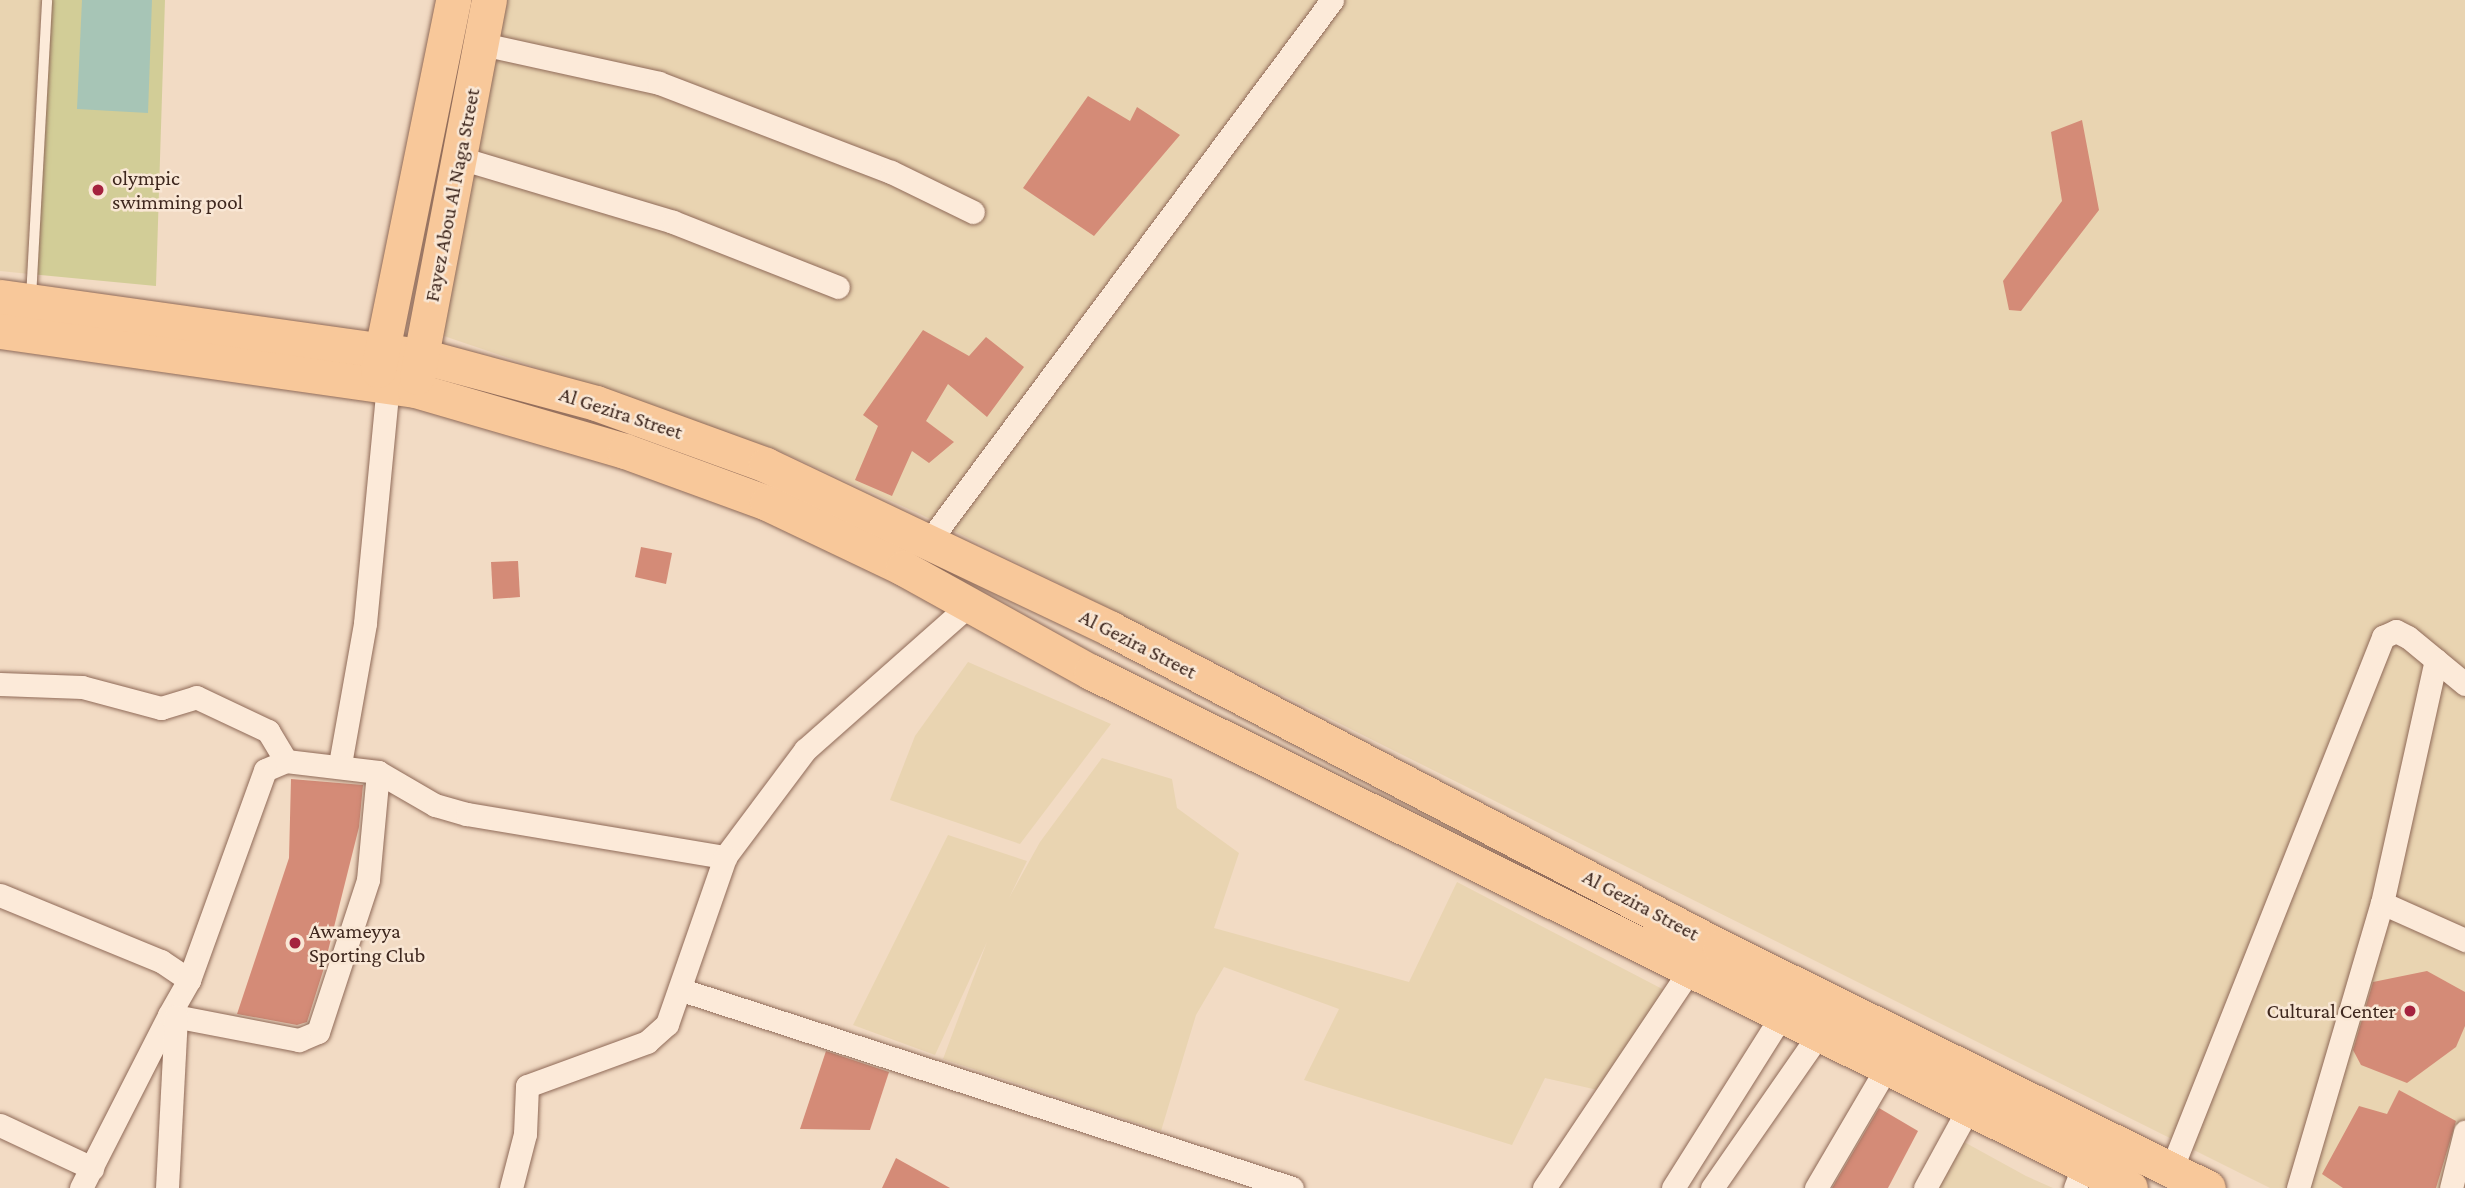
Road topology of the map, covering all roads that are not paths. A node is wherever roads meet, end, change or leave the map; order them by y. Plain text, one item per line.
1 (47, 0) edge
2 (453, 0) edge
3 (489, 0) edge
4 (1332, 0) edge
5 (482, 44) junction
6 (460, 158) junction
7 (973, 212) dead end
8 (838, 287) dead end
9 (15, 299) edge
10 (0, 331) edge
11 (382, 347) junction
12 (421, 356) junction
13 (393, 386) junction
14 (930, 540) junction
15 (969, 605) junction
16 (1111, 629) junction
17 (2436, 660) junction
18 (1091, 672) junction
19 (0, 684) edge
20 (2465, 684) edge
21 (286, 761) junction
22 (340, 764) junction
23 (378, 772) junction
24 (725, 857) junction
25 (0, 895) edge
26 (2382, 903) junction
27 (2465, 940) edge
28 (1696, 955) junction
29 (189, 979) junction
30 (682, 990) junction
31 (172, 1015) junction
32 (1782, 1015) junction
33 (1819, 1034) junction
34 (1886, 1067) junction
35 (1969, 1109) junction
36 (0, 1125) edge
37 (2465, 1132) edge
38 (92, 1168) junction
39 (2080, 1177) edge
40 (2186, 1181) edge
41 (81, 1188) edge
42 (167, 1188) edge
43 (510, 1188) edge
44 (1292, 1188) edge
45 (1544, 1188) edge
46 (1673, 1188) edge
47 (1712, 1188) edge
48 (1816, 1188) edge
49 (1926, 1188) edge
50 (2130, 1188) edge
51 (2298, 1188) edge
52 (2451, 1188) edge

1 - 9 lane
2 - 11 main road, Fayez Abou Al Naga Street
3 - 5 main road, Fayez Abou Al Naga Street
4 - 14 street
5 - 6 main road, Fayez Abou Al Naga Street
5 - 7 street
6 - 8 street
6 - 12 main road, Fayez Abou Al Naga Street
9 - 11 main road, Al Gezira Street
10 - 13 main road, Al Gezira Street
11 - 12 main road, Al Gezira Street
11 - 13 main road, Fayez Abou Al Naga Street
12 - 13 main road, Fayez Abou Al Naga Street
12 - 14 main road, Al Gezira Street
13 - 15 main road, Al Gezira Street
13 - 22 street
14 - 16 main road, Al Gezira Street
15 - 18 main road, Al Gezira Street
15 - 24 street
16 - 18 main road
16 - 28 main road, Al Gezira Street
17 - 20 street
17 - 26 street
17 - 40 street
18 - 28 main road, Al Gezira Street
19 - 21 street
21 - 22 street
21 - 29 street
22 - 23 street
23 - 24 street
23 - 31 street
24 - 30 street
25 - 29 street
26 - 27 street
26 - 51 street
28 - 32 main road, Al Gezira Street
28 - 40 main road, Al Gezira Street
28 - 45 street
29 - 31 street
30 - 43 street
30 - 44 street
31 - 38 street
31 - 42 street
32 - 33 main road, Al Gezira Street
32 - 46 street
33 - 34 main road, Al Gezira Street
33 - 47 street
34 - 35 main road, Al Gezira Street
34 - 48 street
35 - 39 main road, Al Gezira Street
35 - 49 street
36 - 38 street
37 - 52 street
38 - 41 street
39 - 50 main road, Al Gezira Street

